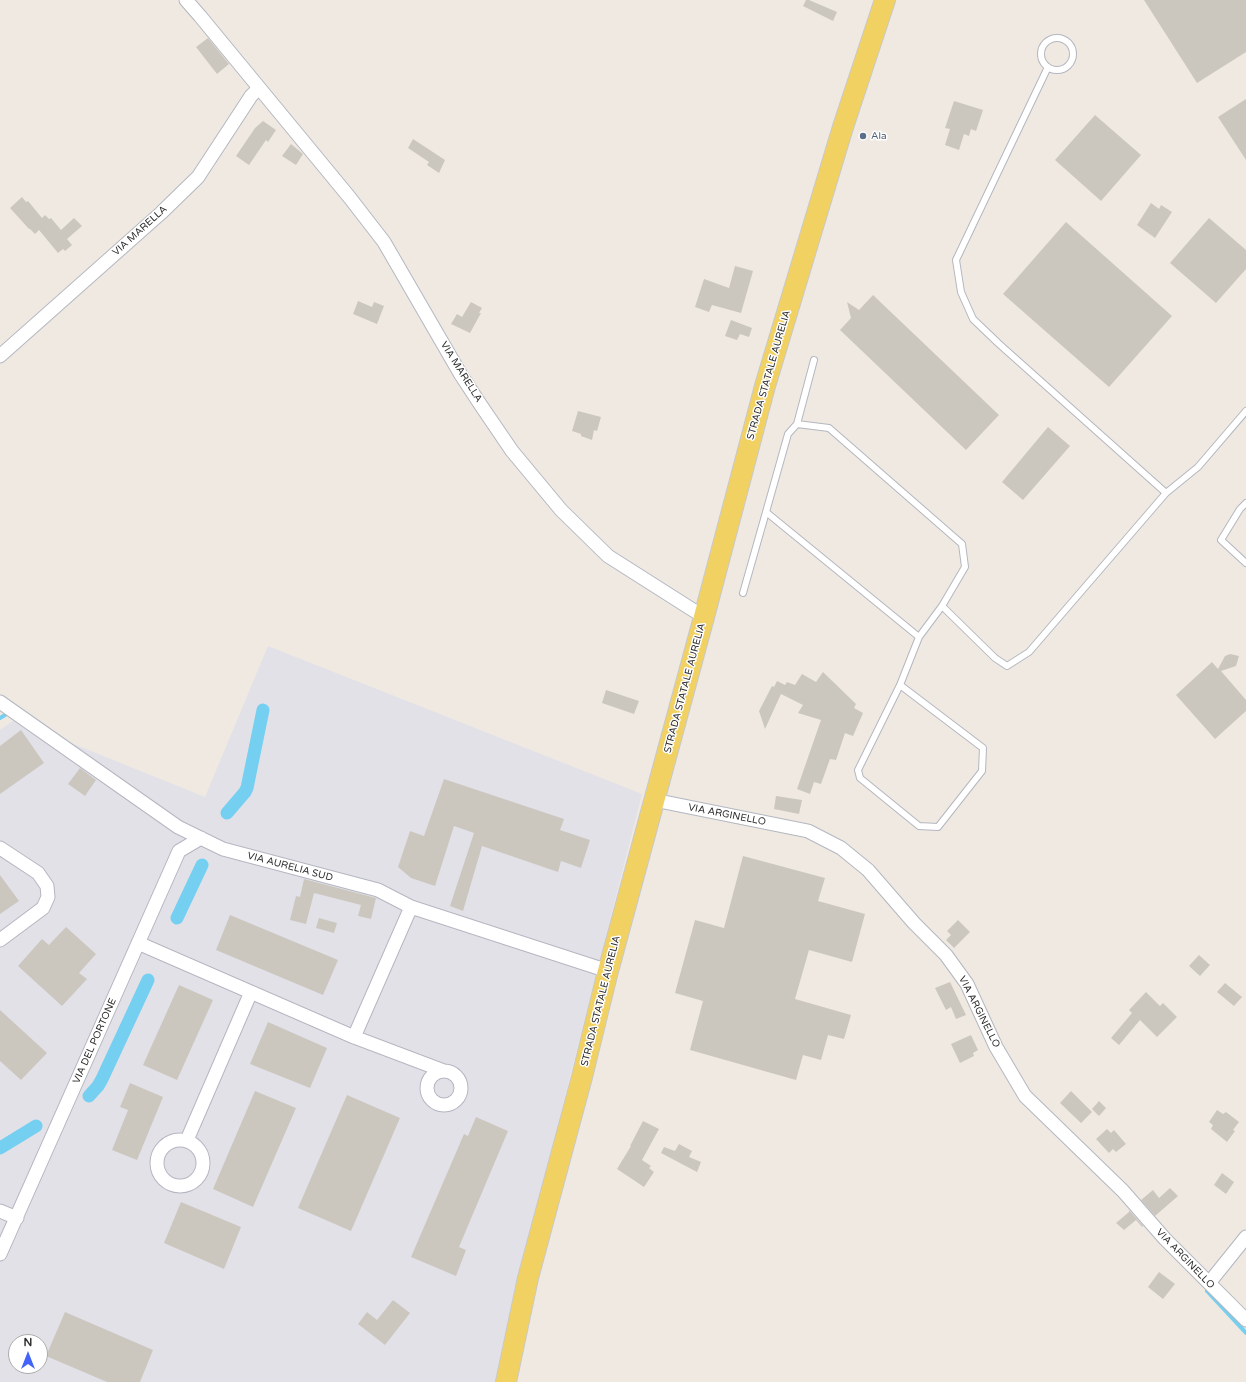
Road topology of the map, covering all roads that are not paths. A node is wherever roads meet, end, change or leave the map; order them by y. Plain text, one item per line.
1 (186, 0) edge
2 (885, 0) edge
3 (1048, 67) junction
4 (258, 88) junction
5 (0, 356) edge
6 (814, 360) dead end
7 (1246, 411) edge
8 (1241, 418) junction
9 (1246, 423) edge
10 (796, 424) junction
11 (1166, 493) junction
12 (1246, 503) edge
13 (766, 512) junction
14 (1246, 563) edge
15 (743, 593) dead end
16 (942, 606) junction
17 (704, 617) junction
18 (919, 637) junction
19 (900, 685) junction
20 (0, 702) edge
21 (654, 800) junction
22 (201, 838) junction
23 (0, 848) edge
24 (411, 907) junction
25 (0, 940) edge
26 (138, 943) junction
27 (608, 971) junction
28 (252, 992) junction
29 (354, 1037) junction
30 (444, 1071) dead end
31 (187, 1140) dead end
32 (0, 1211) edge
33 (16, 1218) junction
34 (1246, 1237) edge
35 (0, 1254) edge
36 (1210, 1284) junction
37 (1246, 1320) edge
38 (506, 1382) edge

1 - 4 street, VIA MARELLA
2 - 17 main road, STRADA STATALE AURELIA
3 - 3 lane
3 - 11 lane
4 - 5 street, VIA MARELLA
4 - 17 street, VIA MARELLA
6 - 10 lane
7 - 8 lane
8 - 9 lane
8 - 11 lane
10 - 13 lane
10 - 16 lane
11 - 16 lane
12 - 14 lane
13 - 15 lane
13 - 18 lane
16 - 18 lane
17 - 21 main road, STRADA STATALE AURELIA
18 - 19 lane
19 - 19 lane
20 - 22 street, VIA AURELIA SUD
21 - 27 main road, STRADA STATALE AURELIA
21 - 36 street, VIA ARGINELLO
22 - 24 street, VIA AURELIA SUD
22 - 26 street, VIA DEL PORTONE
23 - 25 street
24 - 27 street, VIA AURELIA SUD
24 - 29 street
26 - 28 street
26 - 33 street, VIA DEL PORTONE
27 - 38 main road, STRADA STATALE AURELIA
28 - 29 street
28 - 31 street
29 - 30 street
32 - 33 street
33 - 35 street, VIA DEL PORTONE
34 - 36 street
36 - 37 street, VIA ARGINELLO

